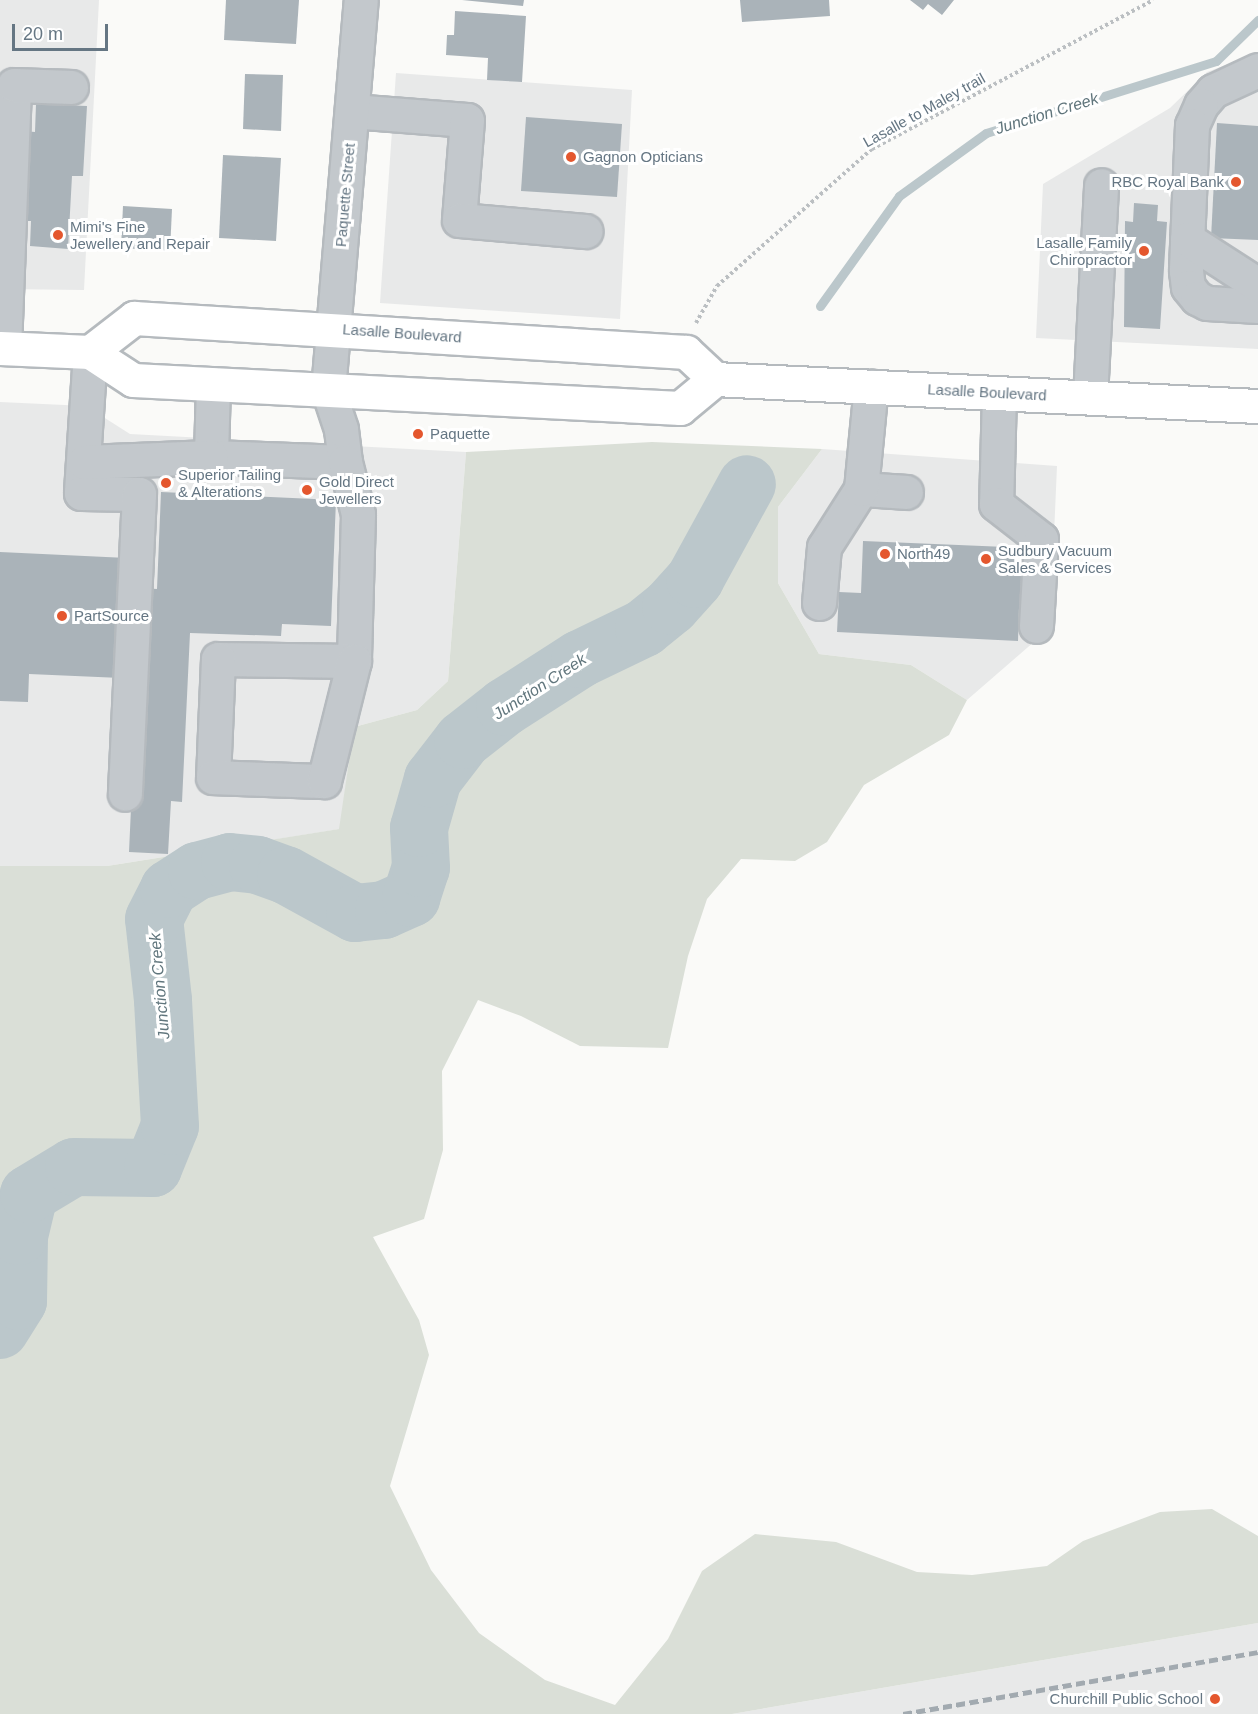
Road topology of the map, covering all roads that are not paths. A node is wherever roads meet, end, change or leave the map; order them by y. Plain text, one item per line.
1 (362, 0) edge
2 (1258, 70) edge
3 (71, 87) dead end
4 (352, 111) junction
5 (1101, 185) dead end
6 (586, 231) dead end
7 (1187, 239) junction
8 (1258, 259) edge
9 (1258, 285) edge
10 (1258, 306) edge
11 (333, 328) junction
12 (2, 348) edge
13 (90, 352) junction
14 (715, 379) junction
15 (213, 384) junction
16 (871, 386) junction
17 (328, 390) junction
18 (999, 393) junction
19 (1090, 397) junction
20 (1258, 406) edge
21 (211, 457) junction
22 (84, 462) junction
23 (345, 462) junction
24 (861, 489) junction
25 (906, 492) dead end
26 (819, 603) dead end
27 (1036, 626) dead end
28 (354, 661) junction
29 (125, 794) dead end

1 - 4 street, Paquette Street
2 - 7 street
3 - 12 street
4 - 6 street
4 - 11 street, Paquette Street
5 - 19 street
7 - 8 street
7 - 9 street
7 - 10 street
11 - 13 main road, Lasalle Boulevard
11 - 14 main road, Lasalle Boulevard
11 - 17 street, Paquette Street
12 - 13 main road
13 - 15 main road
13 - 22 street
14 - 16 main road, Lasalle Boulevard
14 - 17 main road
15 - 17 main road
15 - 21 street
16 - 18 main road, Lasalle Boulevard
16 - 24 street
17 - 23 street
18 - 19 main road, Lasalle Boulevard
18 - 27 street
19 - 20 main road, Lasalle Boulevard
21 - 22 street
21 - 23 street
22 - 29 street
23 - 28 street
24 - 25 street
24 - 26 street
28 - 28 street

